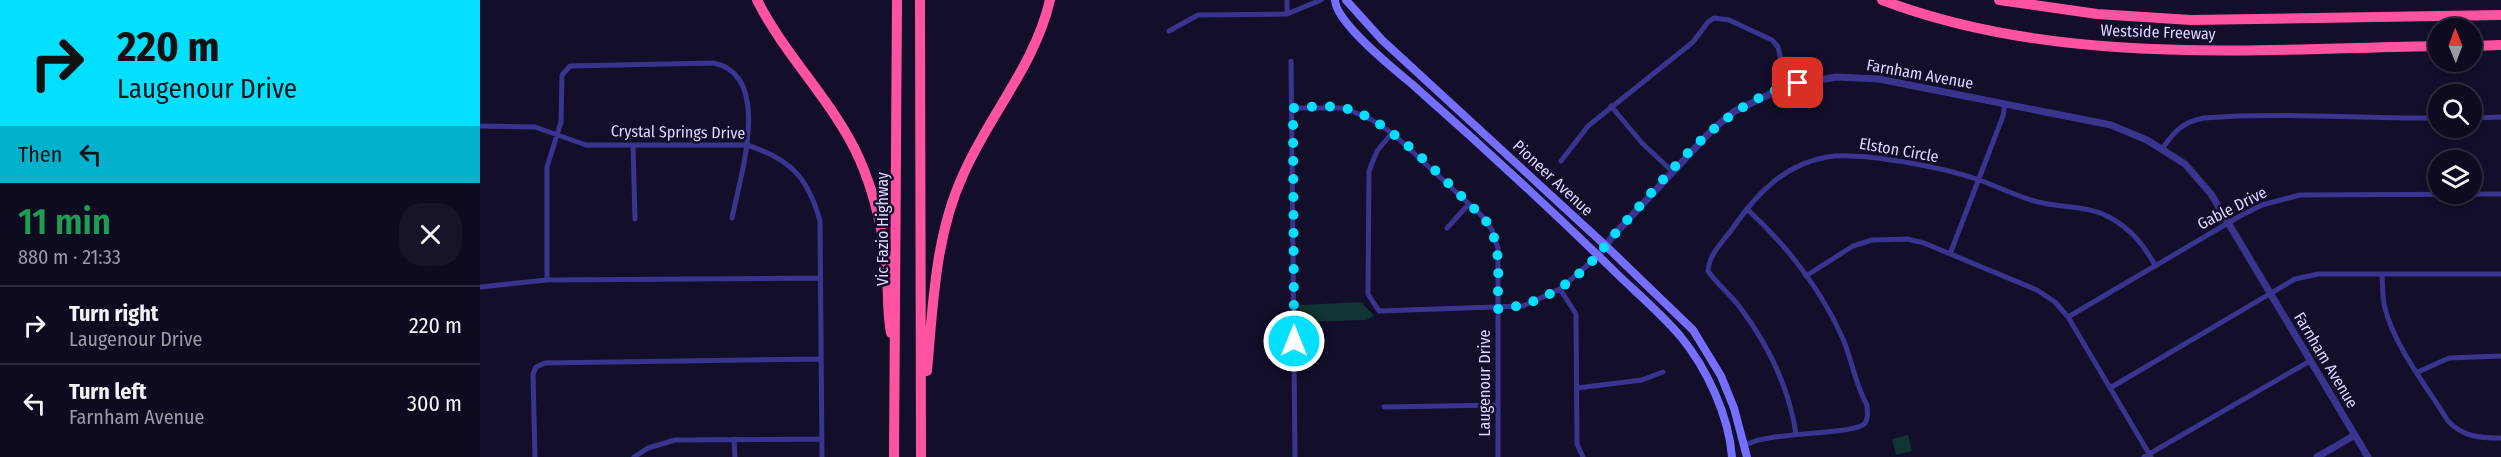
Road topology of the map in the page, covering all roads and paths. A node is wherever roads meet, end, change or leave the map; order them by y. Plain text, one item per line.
1 (757, 0) edge
2 (897, 0) edge
3 (920, 0) edge
4 (1050, 0) edge
5 (1287, 0) edge
6 (1321, 0) edge
7 (1335, 0) edge
8 (1346, 0) edge
9 (1880, 0) edge
10 (1999, 0) edge
11 (1287, 14) junction
12 (2501, 15) edge
13 (1169, 31) dead end
14 (2501, 45) edge
15 (2428, 46) edge
16 (2482, 46) edge
17 (1291, 60) dead end
18 (1392, 67) junction
19 (1787, 86) junction
20 (2005, 103) junction
21 (1454, 105) junction
22 (1611, 106) junction
23 (1293, 108) junction
24 (2501, 117) edge
25 (2428, 118) edge
26 (2482, 118) edge
27 (480, 126) edge
28 (1392, 133) junction
29 (556, 135) junction
30 (633, 145) junction
31 (747, 145) junction
32 (2162, 149) junction
33 (1561, 161) dead end
34 (1673, 172) junction
35 (1979, 180) junction
36 (2501, 194) edge
37 (1469, 204) junction
38 (1747, 209) junction
39 (732, 218) dead end
40 (635, 219) dead end
41 (2229, 222) junction
42 (1447, 228) dead end
43 (1606, 246) junction
44 (1950, 254) junction
45 (1598, 256) junction
46 (2155, 265) junction
47 (2501, 274) edge
48 (1806, 276) junction
49 (2382, 276) junction
50 (820, 278) junction
51 (547, 280) junction
52 (480, 287) edge
53 (1560, 290) junction
54 (2270, 292) junction
55 (1498, 309) junction
56 (2068, 317) junction
57 (894, 351) junction
58 (2501, 356) edge
59 (821, 359) junction
60 (2310, 361) junction
61 (1663, 372) dead end
62 (2418, 372) junction
63 (1577, 388) junction
64 (2110, 388) junction
65 (1497, 405) junction
66 (1384, 407) dead end
67 (921, 419) junction
68 (1796, 434) junction
69 (2355, 435) junction
70 (2501, 438) edge
71 (734, 439) junction
72 (822, 439) junction
73 (1746, 445) junction
74 (2148, 456) edge
75 (535, 457) edge
76 (634, 457) edge
77 (735, 457) edge
78 (822, 457) edge
79 (894, 457) edge
80 (921, 457) edge
81 (1295, 457) edge
82 (1498, 457) edge
83 (1583, 457) edge
84 (1732, 457) edge
85 (1747, 457) edge
86 (2317, 457) edge
87 (2368, 457) edge

1 - 57 highway
2 - 57 highway, Vic Fazio Highway
3 - 67 highway
4 - 67 highway
5 - 11 street
6 - 11 street
7 - 18 main road, Pioneer Avenue
8 - 21 main road, Pioneer Avenue
9 - 15 highway, Westside Freeway
10 - 12 highway, Westside Freeway
11 - 13 street
14 - 16 highway
17 - 23 street
18 - 21 main road
18 - 45 main road, Pioneer Avenue
19 - 20 street, Farnham Avenue
19 - 22 street
19 - 34 street, Farnham Avenue
20 - 32 street, Farnham Avenue
20 - 35 street
21 - 43 main road, Pioneer Avenue
22 - 33 street
22 - 34 street
23 - 28 street, Laugenour Drive
23 - 81 street
24 - 26 street
25 - 32 street
27 - 29 street, Crystal Springs Drive
28 - 37 street, Laugenour Drive
28 - 55 street, Farnham Avenue
29 - 30 street, Crystal Springs Drive
29 - 31 street
29 - 51 street
30 - 31 street, Crystal Springs Drive
30 - 40 street
31 - 39 street
31 - 50 street, Crystal Springs Drive
32 - 41 street, Farnham Avenue
34 - 43 street, Farnham Avenue
35 - 38 street, Elston Circle
35 - 44 street
35 - 46 street, Elston Circle
36 - 41 street, Gable Drive
37 - 42 street
37 - 55 street, Laugenour Drive
38 - 48 street
38 - 68 street, Elston Circle
41 - 46 street, Gable Drive
41 - 54 street, Farnham Avenue
43 - 45 street, Farnham Avenue
43 - 73 main road, Pioneer Avenue
44 - 48 street
44 - 56 street
45 - 53 street, Farnham Avenue
45 - 84 main road, Pioneer Avenue
46 - 56 street, Gable Drive
47 - 49 street
48 - 68 street
49 - 54 street
49 - 62 street
50 - 51 street
50 - 59 street, Crystal Springs Drive
51 - 52 street
53 - 55 street, Farnham Avenue
53 - 63 street
54 - 60 street, Farnham Avenue
54 - 64 street
55 - 65 street, Laugenour Drive
56 - 64 street
57 - 79 highway, Vic Fazio Highway
58 - 62 street
59 - 72 street, Crystal Springs Drive
59 - 75 street
60 - 69 street, Farnham Avenue
60 - 74 street
61 - 63 street
62 - 70 street
63 - 83 street
64 - 74 street
65 - 66 street
65 - 82 street, Laugenour Drive
67 - 80 highway
68 - 73 street
69 - 86 street
69 - 87 street, Farnham Avenue
71 - 72 street
71 - 76 street
71 - 77 street
72 - 78 street, Crystal Springs Drive
73 - 85 main road, Pioneer Avenue

